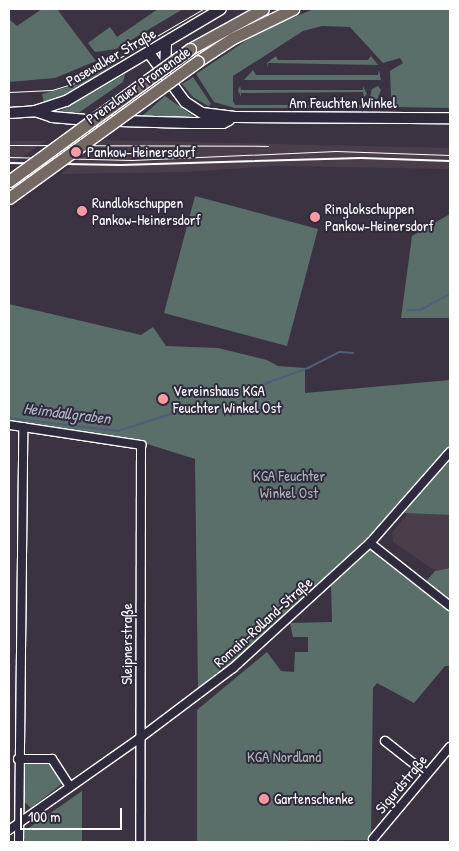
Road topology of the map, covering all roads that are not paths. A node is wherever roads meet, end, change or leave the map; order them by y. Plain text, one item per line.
1 (221, 9) edge
2 (263, 9) edge
3 (293, 9) edge
4 (166, 42) junction
5 (149, 53) junction
6 (165, 76) junction
7 (35, 111) junction
8 (9, 113) edge
9 (235, 117) junction
10 (450, 118) edge
11 (9, 181) edge
12 (9, 198) edge
13 (9, 425) edge
14 (23, 427) junction
15 (450, 452) edge
16 (370, 543) junction
17 (450, 606) edge
18 (140, 738) junction
19 (385, 741) dead end
20 (450, 747) edge
21 (18, 759) junction
22 (427, 774) junction
23 (19, 779) junction
24 (9, 780) edge
25 (70, 786) junction
26 (19, 822) junction
27 (9, 830) edge
28 (373, 839) dead end
29 (19, 842) edge
30 (140, 842) edge

1 - 4 main road, Pasewalker Straße
2 - 11 main road, Prenzlauer Promenade, bridge
3 - 12 main road, Prenzlauer Promenade, bridge
4 - 5 main road, Pasewalker Straße
4 - 6 main road
5 - 6 main road, Am Feuchten Winkel
5 - 7 main road, Pasewalker Straße
6 - 9 main road, Am Feuchten Winkel
7 - 8 main road, Pasewalker Straße
7 - 9 main road, Am Feuchten Winkel
9 - 10 main road, Am Feuchten Winkel
13 - 14 street
14 - 18 street, Sleipnerstraße
14 - 21 street
15 - 16 street, Romain-Rolland-Straße
16 - 17 street
16 - 18 street, Romain-Rolland-Straße
18 - 25 street, Romain-Rolland-Straße
18 - 30 street, Sleipnerstraße
19 - 22 street
20 - 22 street, Sigurdstraße
21 - 23 street
21 - 25 street
22 - 28 street, Sigurdstraße
23 - 24 street
23 - 26 street
25 - 26 street, Romain-Rolland-Straße
26 - 27 street, Romain-Rolland-Straße
26 - 29 street

